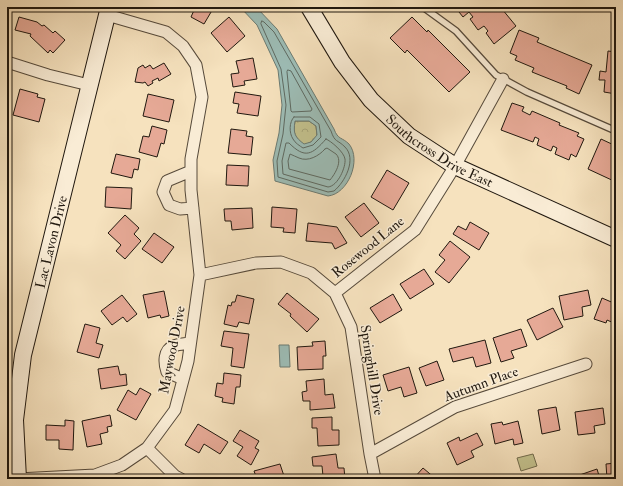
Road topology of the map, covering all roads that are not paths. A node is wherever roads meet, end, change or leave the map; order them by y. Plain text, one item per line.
1 (309, 7) edge
2 (423, 7) edge
3 (108, 11) edge
4 (7, 62) edge
5 (503, 79) junction
6 (89, 85) junction
7 (616, 131) edge
8 (455, 166) junction
9 (191, 171) junction
10 (193, 208) junction
11 (616, 238) edge
12 (200, 275) junction
13 (336, 293) junction
14 (190, 343) junction
15 (586, 364) dead end
16 (183, 379) junction
17 (147, 448) junction
18 (370, 454) junction
19 (17, 479) edge
20 (181, 479) edge
21 (375, 479) edge

1 - 8 street, Southcross Drive East
2 - 5 lane
3 - 6 street, Lac Lavon Drive
3 - 9 street, Maywood Drive
4 - 6 street
5 - 7 lane
5 - 8 street, Rosewood Lane
6 - 19 street, Lac Lavon Drive
8 - 11 street, Southcross Drive East
8 - 13 street, Rosewood Lane
9 - 10 street, Maywood Drive
9 - 10 street
10 - 12 street, Maywood Drive
12 - 13 street, Springhill Drive
12 - 14 street, Maywood Drive
13 - 18 street, Springhill Drive
14 - 16 street, Maywood Drive
14 - 16 street
15 - 18 street, Autumn Place
16 - 17 street, Maywood Drive
17 - 19 street, Maywood Drive
17 - 20 street
18 - 21 street, Springhill Drive

